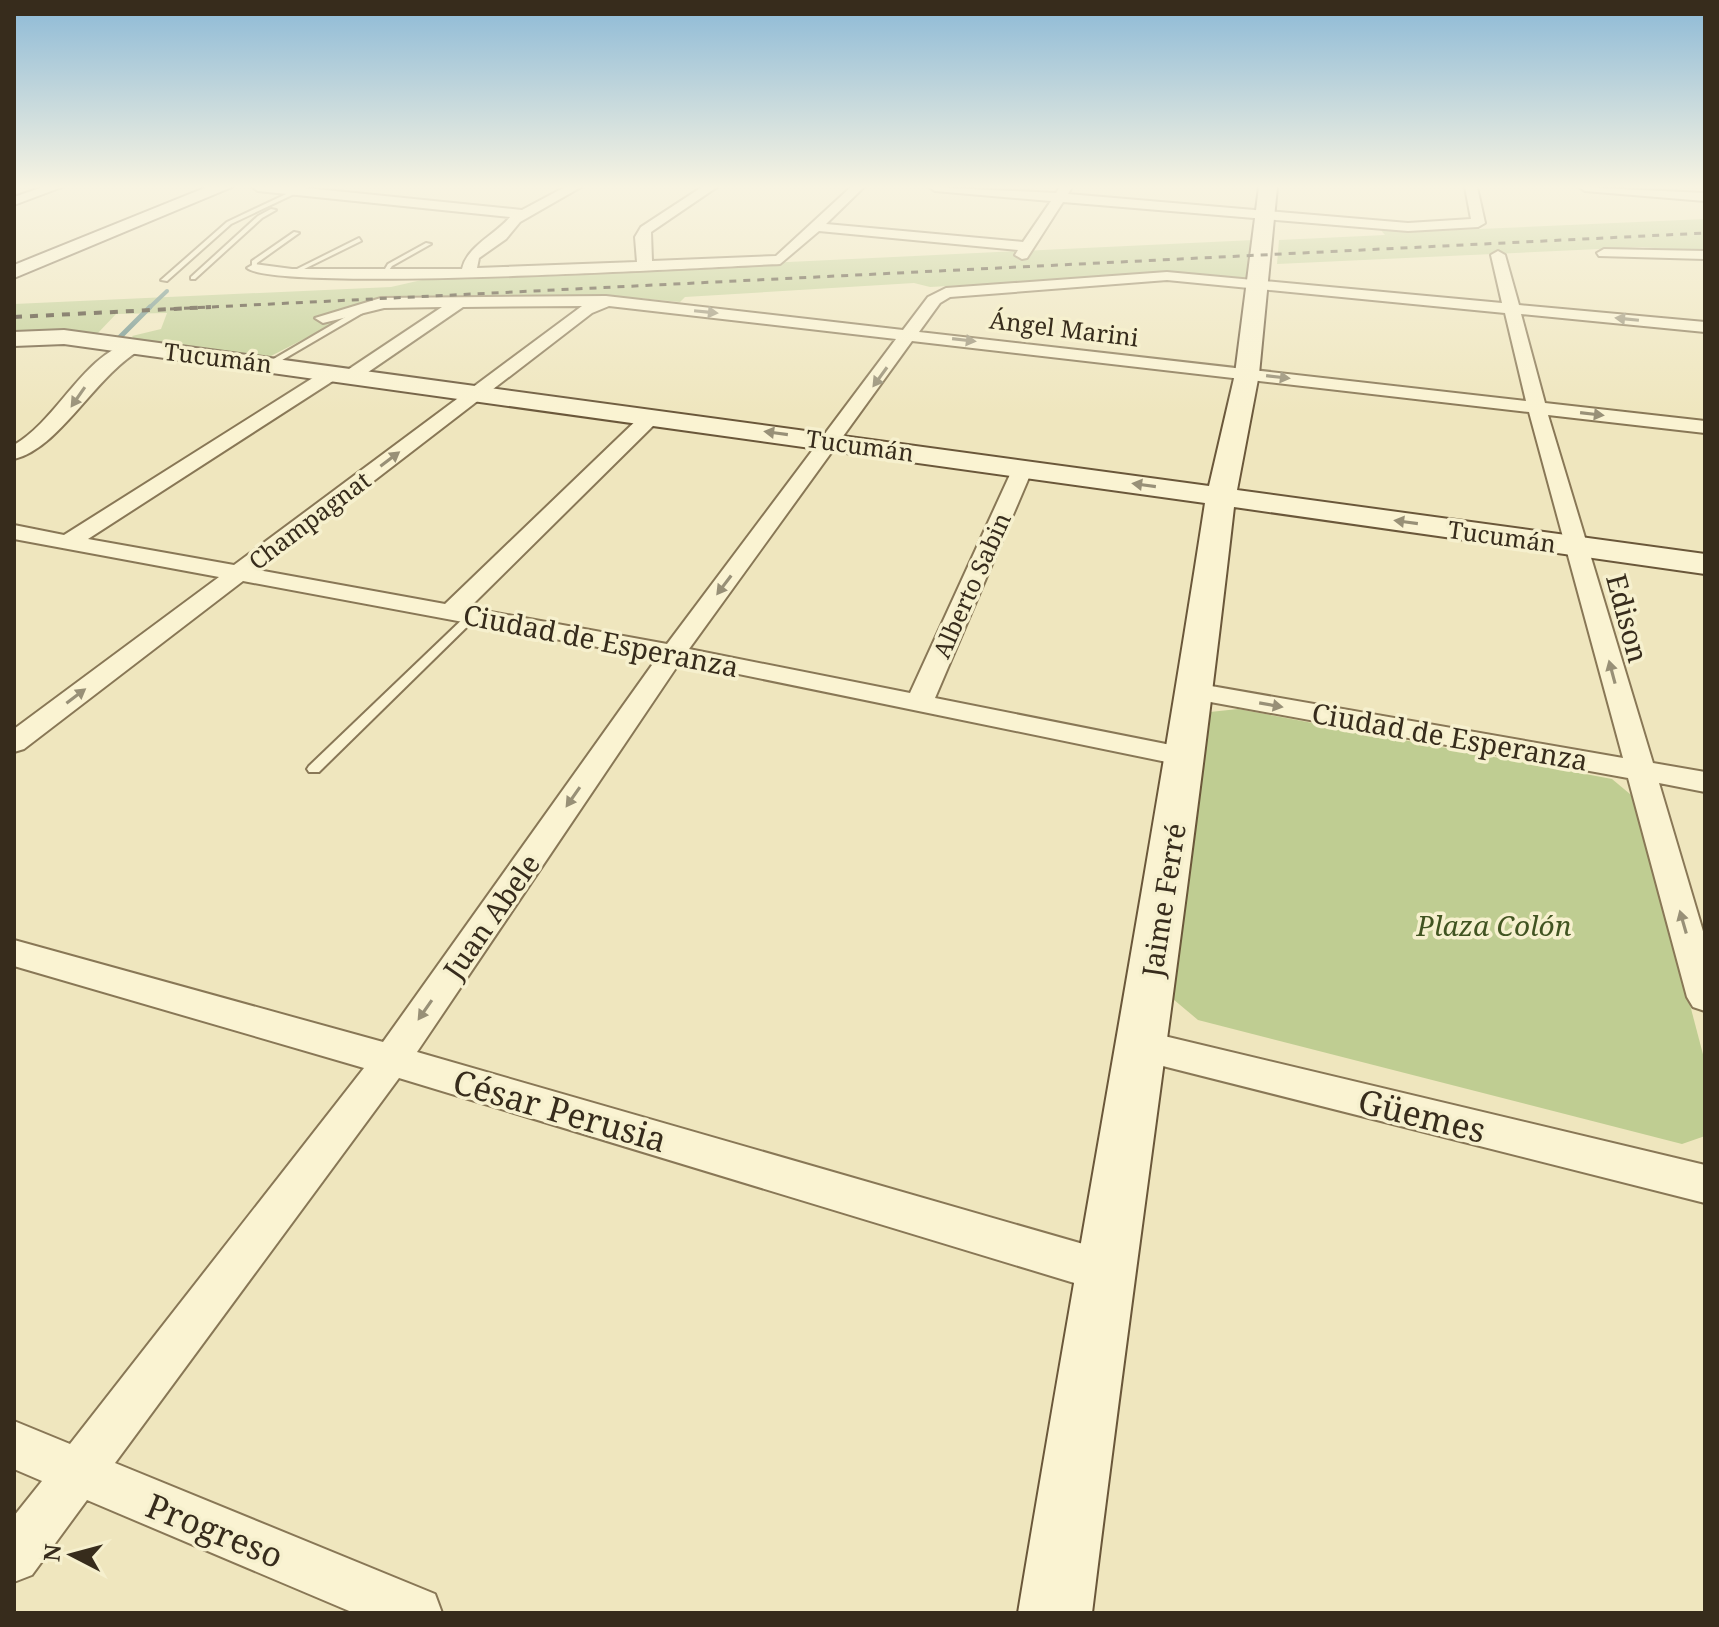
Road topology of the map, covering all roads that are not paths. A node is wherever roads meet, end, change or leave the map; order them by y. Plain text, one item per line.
1 (36, 263) edge
2 (184, 263) edge
3 (210, 263) edge
4 (254, 263) edge
5 (312, 263) edge
6 (394, 263) edge
7 (472, 263) edge
8 (645, 263) edge
9 (714, 263) edge
10 (1261, 263) edge
11 (1500, 263) edge
12 (645, 266) junction
13 (254, 268) joint
14 (14, 272) edge
15 (292, 273) junction
16 (384, 273) junction
17 (468, 273) junction
18 (193, 278) dead end
19 (165, 280) dead end
20 (1259, 284) junction
21 (606, 301) junction
22 (460, 302) junction
23 (1511, 308) junction
24 (362, 311) junction
25 (323, 318) dead end
26 (1705, 327) edge
27 (911, 334) junction
28 (14, 339) edge
29 (134, 346) junction
30 (269, 364) junction
31 (342, 374) junction
32 (1247, 374) junction
33 (477, 393) junction
34 (1537, 408) junction
35 (651, 417) junction
36 (1705, 427) edge
37 (833, 441) junction
38 (14, 453) edge
39 (1023, 468) junction
40 (1221, 496) junction
41 (14, 532) edge
42 (68, 542) junction
43 (1577, 546) junction
44 (1705, 564) edge
45 (238, 573) junction
46 (463, 613) junction
47 (673, 653) junction
48 (1194, 691) junction
49 (919, 703) junction
50 (14, 743) edge
51 (1186, 757) junction
52 (314, 769) dead end
53 (1639, 770) junction
54 (1705, 782) edge
55 (14, 953) edge
56 (1705, 997) edge
57 (1139, 1045) junction
58 (391, 1060) junction
59 (1705, 1184) edge
60 (1104, 1271) junction
61 (14, 1445) edge
62 (77, 1473) junction
63 (14, 1557) edge
64 (416, 1613) edge
65 (1055, 1613) edge

1 - 14 street
2 - 19 lane
3 - 18 lane
4 - 13 lane
5 - 15 lane
6 - 16 lane
7 - 17 street
8 - 12 street
9 - 12 street
10 - 20 street, Jaime Ferré
11 - 23 street, Edison
12 - 17 street
13 - 15 street
15 - 16 street
16 - 17 street
20 - 23 street, Juan Abele
20 - 27 street, Juan Abele
20 - 32 street, Jaime Ferré
21 - 22 street, Ángel Marini
21 -> 27 street, Ángel Marini
21 - 33 street, Champagnat
22 - 24 street, Ángel Marini
22 - 31 street
26 -> 23 street, Juan Abele
23 - 34 street, Edison
24 - 25 street, Ángel Marini
24 - 30 lane
27 -> 32 street, Ángel Marini
27 -> 37 street, Juan Abele
28 - 29 street, Tucumán
29 - 30 street, Tucumán
29 -> 38 street
30 - 31 street, Tucumán
31 - 33 street, Tucumán
31 - 42 street
32 -> 34 street, Ángel Marini
32 - 40 street, Jaime Ferré
33 - 35 street, Tucumán
45 -> 33 street, Champagnat
34 -> 36 street, Ángel Marini
34 - 43 street, Edison
37 -> 35 street, Tucumán
35 - 46 street
37 - 39 street, Tucumán
37 -> 47 street, Juan Abele
40 -> 39 street, Tucumán
39 - 49 street, Alberto Sabin
43 -> 40 street, Tucumán
40 - 48 street, Jaime Ferré
41 - 42 street, Ciudad de Esperanza
42 - 45 street, Ciudad de Esperanza
43 - 44 street, Tucumán
53 -> 43 street, Edison
45 - 46 street, Ciudad de Esperanza
50 -> 45 street, Champagnat
46 - 47 street, Ciudad de Esperanza
46 - 52 lane
47 - 49 street, Ciudad de Esperanza
47 -> 58 street, Juan Abele
48 - 51 street, Jaime Ferré
48 -> 53 street, Ciudad de Esperanza
49 - 51 street, Ciudad de Esperanza
51 - 57 street, Jaime Ferré
53 - 54 street, Ciudad de Esperanza
56 -> 53 street, Edison
55 - 58 street, César Perusia
57 - 59 street, Güemes
57 - 60 street, Jaime Ferré
58 - 60 street, César Perusia
58 - 62 street, Juan Abele
60 - 65 street, Jaime Ferré
61 - 62 street, Progreso
62 - 63 street, Juan Abele
62 - 64 street, Progreso

